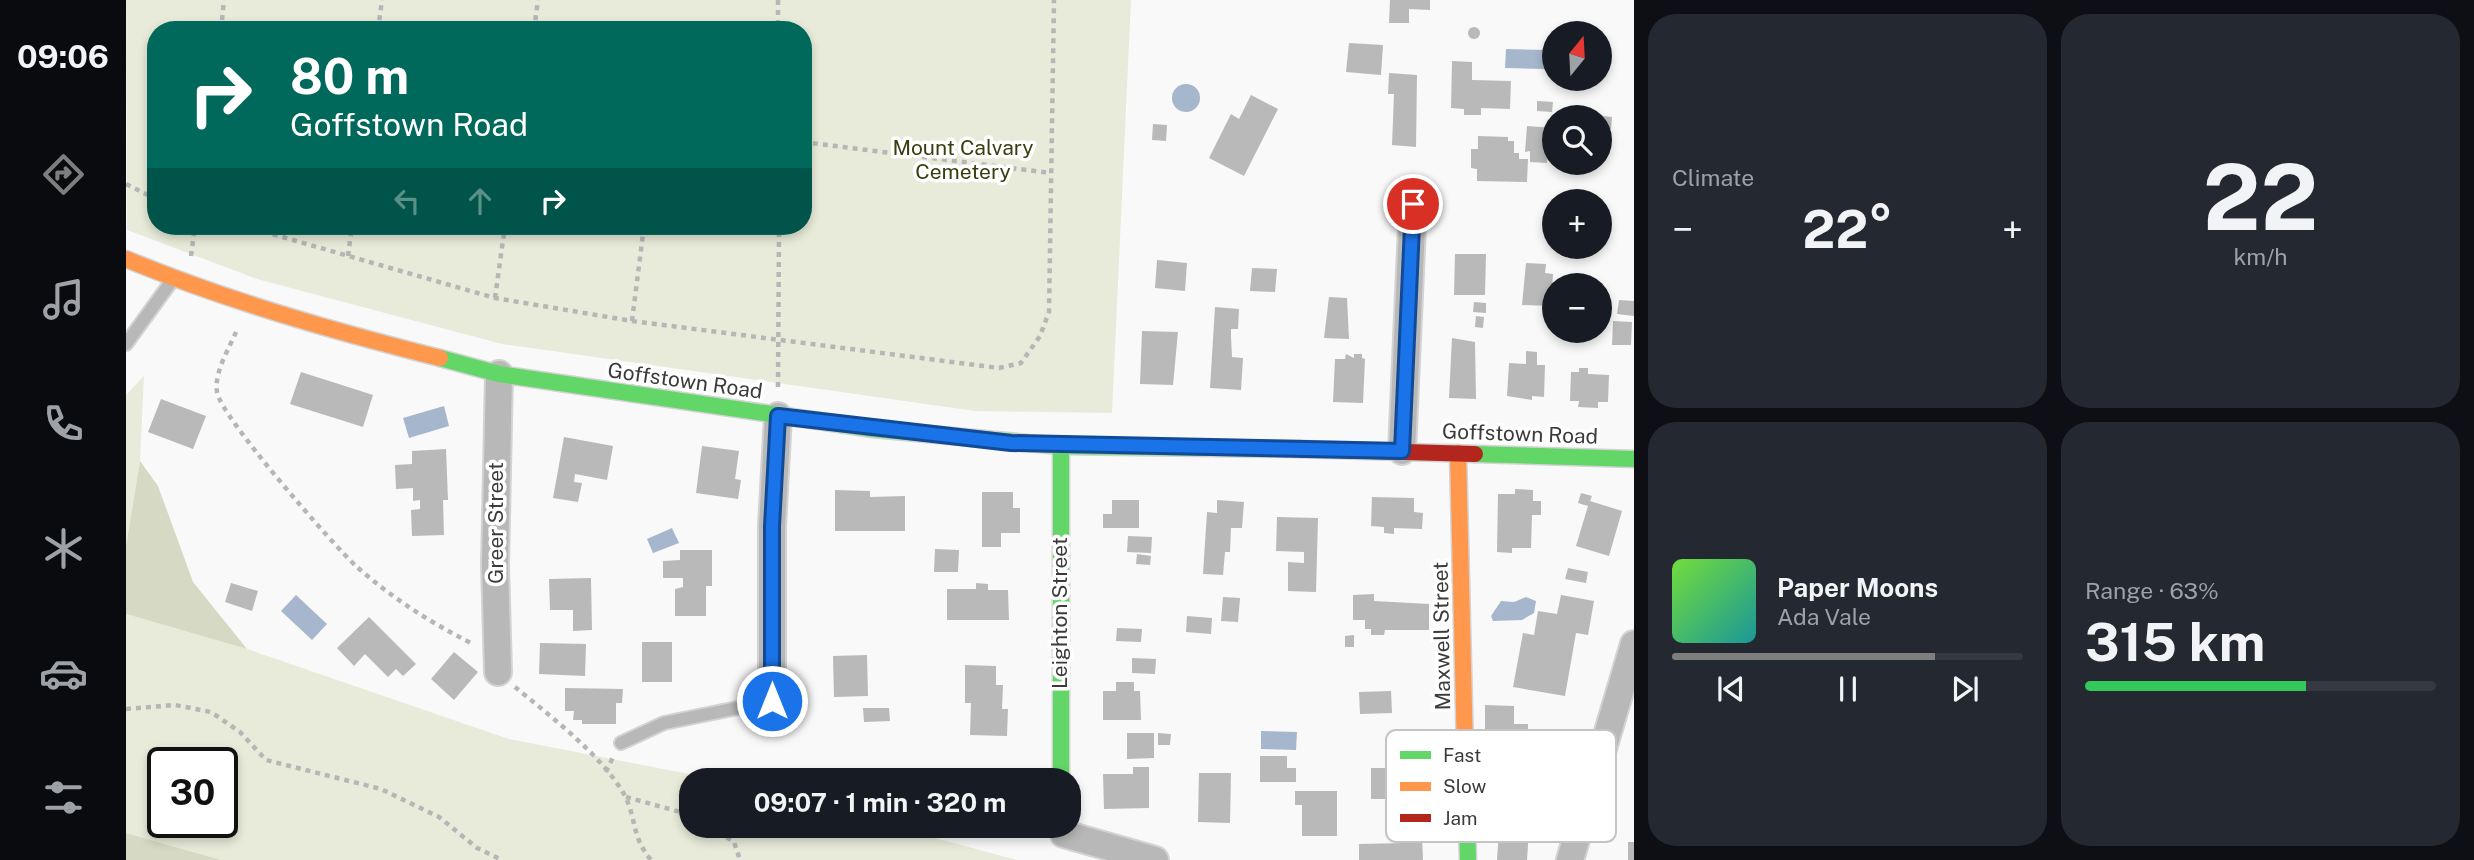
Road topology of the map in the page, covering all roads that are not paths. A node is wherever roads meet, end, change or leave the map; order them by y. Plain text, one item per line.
1 (1413, 204) dead end
2 (126, 259) edge
3 (173, 279) junction
4 (126, 344) edge
5 (499, 374) junction
6 (778, 416) junction
7 (1060, 446) junction
8 (1402, 451) junction
9 (1458, 453) junction
10 (1634, 459) edge
11 (1634, 644) edge
12 (498, 664) road end
13 (772, 701) joint
14 (1465, 730) edge
15 (1609, 730) edge
16 (621, 743) dead end
17 (1061, 768) edge
18 (1081, 836) edge
19 (1468, 842) edge
20 (1575, 842) edge
21 (1155, 860) edge
22 (1468, 860) edge
23 (1570, 860) edge

1 - 8 street
2 - 3 main road, Goffstown Road
3 - 4 lane
3 - 5 main road, Goffstown Road
5 - 6 main road, Goffstown Road
5 - 12 street, Greer Street
6 - 7 main road, Goffstown Road
6 - 13 street
7 - 8 main road, Goffstown Road
7 - 17 main road, Leighton Street
8 - 9 main road, Goffstown Road
9 - 10 main road, Goffstown Road
9 - 14 main road, Maxwell Street
11 - 15 street
13 - 16 lane
18 - 21 street
19 - 22 main road, Maxwell Street
20 - 23 street

